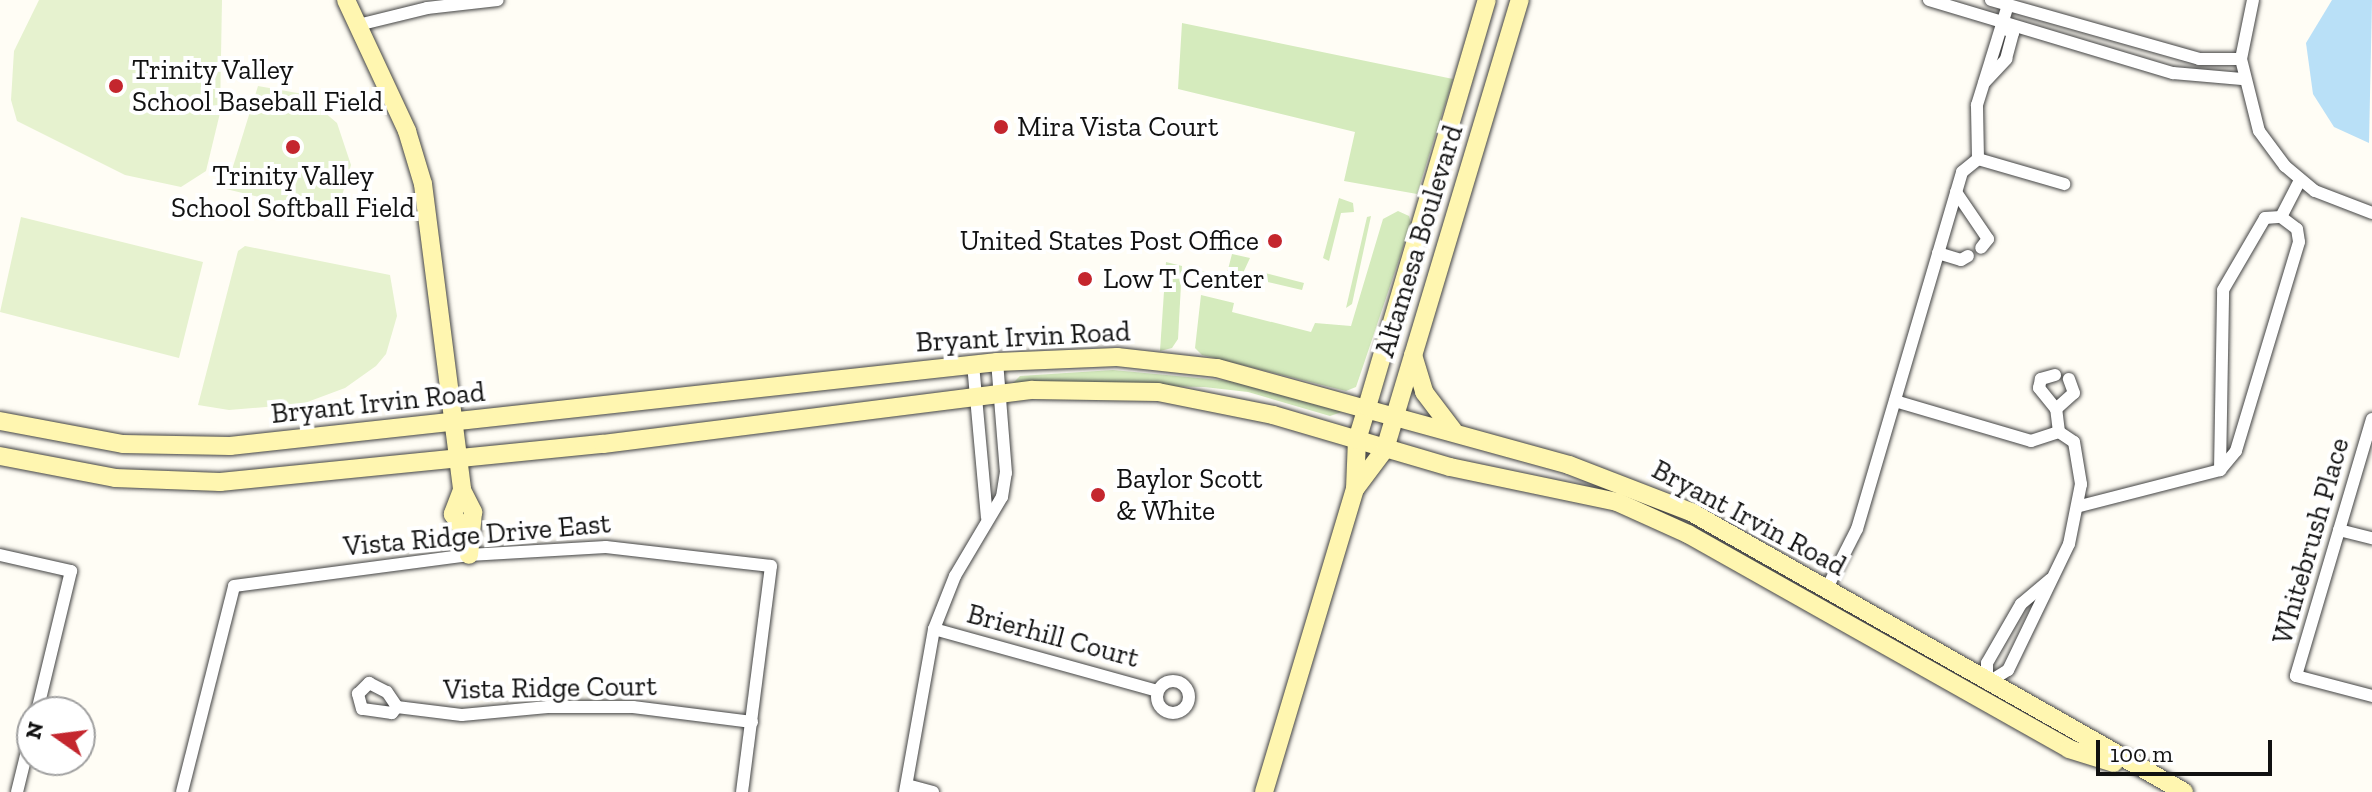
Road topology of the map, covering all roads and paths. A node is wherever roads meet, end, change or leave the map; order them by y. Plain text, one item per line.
1 (346, 0) edge
2 (498, 0) edge
3 (1487, 0) edge
4 (1520, 0) edge
5 (1929, 0) edge
6 (1991, 0) edge
7 (2253, 0) edge
8 (2008, 5) junction
9 (358, 25) junction
10 (2003, 25) junction
11 (2241, 59) junction
12 (2242, 79) junction
13 (1978, 159) junction
14 (2300, 180) junction
15 (2064, 184) dead end
16 (1956, 192) junction
17 (2372, 213) edge
18 (2281, 217) junction
19 (1981, 248) dead end
20 (1938, 253) junction
21 (1968, 256) dead end
22 (1413, 355) junction
23 (997, 362) junction
24 (973, 364) junction
25 (2055, 375) dead end
26 (2069, 379) dead end
27 (999, 393) junction
28 (976, 396) junction
29 (1895, 401) junction
30 (1367, 407) junction
31 (2056, 409) junction
32 (1395, 415) junction
33 (2372, 419) edge
34 (0, 421) edge
35 (453, 424) junction
36 (1454, 432) junction
37 (2059, 432) junction
38 (1357, 440) junction
39 (1385, 449) junction
40 (0, 456) edge
41 (459, 459) junction
42 (1004, 461) junction
43 (982, 463) junction
44 (2220, 470) junction
45 (1355, 489) junction
46 (2080, 506) junction
47 (987, 517) junction
48 (2339, 530) junction
49 (2372, 538) edge
50 (0, 555) edge
51 (469, 555) junction
52 (2050, 580) junction
53 (1826, 590) junction
54 (934, 629) junction
55 (2000, 640) junction
56 (2019, 650) junction
57 (1983, 690) junction
58 (1158, 691) dead end
59 (41, 696) edge
60 (2372, 696) edge
61 (397, 707) dead end
62 (752, 722) junction
63 (906, 788) edge
64 (182, 792) edge
65 (742, 792) edge
66 (933, 792) edge
67 (1264, 792) edge
68 (2184, 792) edge

1 - 9 main road
2 - 9 street
3 - 30 main road, Altamesa Boulevard
4 - 22 main road, Altamesa Boulevard
5 - 10 street
6 - 8 street
7 - 11 street
8 - 10 street
8 - 11 street
9 - 35 main road
10 - 12 street
10 - 13 street
11 - 12 street
12 - 14 street
13 - 15 street
13 - 16 street
14 - 17 street
14 - 18 street
16 - 19 street
16 - 20 street
18 - 44 street
18 - 44 street
20 - 21 street
20 - 29 street
22 - 32 main road, Altamesa Boulevard
22 - 36 main road
23 - 24 main road, Bryant Irvin Road
23 - 27 street
23 - 30 main road, Bryant Irvin Road
24 - 28 street
24 - 35 main road, Bryant Irvin Road
25 - 31 street
26 - 31 street
27 - 28 main road, Bryant Irvin Road
27 - 38 main road, Bryant Irvin Road
27 - 42 street
28 - 41 main road, Bryant Irvin Road
28 - 43 street
29 - 37 street
29 - 53 street
30 - 32 main road, Bryant Irvin Road
30 - 38 main road, Altamesa Boulevard
31 - 37 street
32 - 36 main road, Bryant Irvin Road
32 - 39 main road, Altamesa Boulevard
33 - 48 street, Whitebrush Place
34 - 35 main road, Bryant Irvin Road
35 - 41 main road
36 - 53 main road, Bryant Irvin Road
37 - 46 street
38 - 39 main road, Bryant Irvin Road
38 - 45 main road, Altamesa Boulevard
39 - 45 main road, Altamesa Boulevard
39 - 57 main road, Bryant Irvin Road
40 - 41 main road, Bryant Irvin Road
41 - 51 main road
42 - 43 street
42 - 47 street
43 - 47 street
44 - 46 street
45 - 67 main road, Altamesa Boulevard
46 - 52 street
47 - 54 street
48 - 49 street
48 - 60 street, Whitebrush Place
50 - 59 street
51 - 62 street, Vista Ridge Drive East
51 - 64 street, Vista Ridge Drive East
52 - 55 street
52 - 56 street
53 - 57 main road, Bryant Irvin Road
54 - 58 street, Brierhill Court
54 - 63 street
55 - 56 street
55 - 57 street
56 - 57 street
57 - 68 main road, Bryant Irvin Road
61 - 62 street, Vista Ridge Court
62 - 65 street
63 - 66 street

